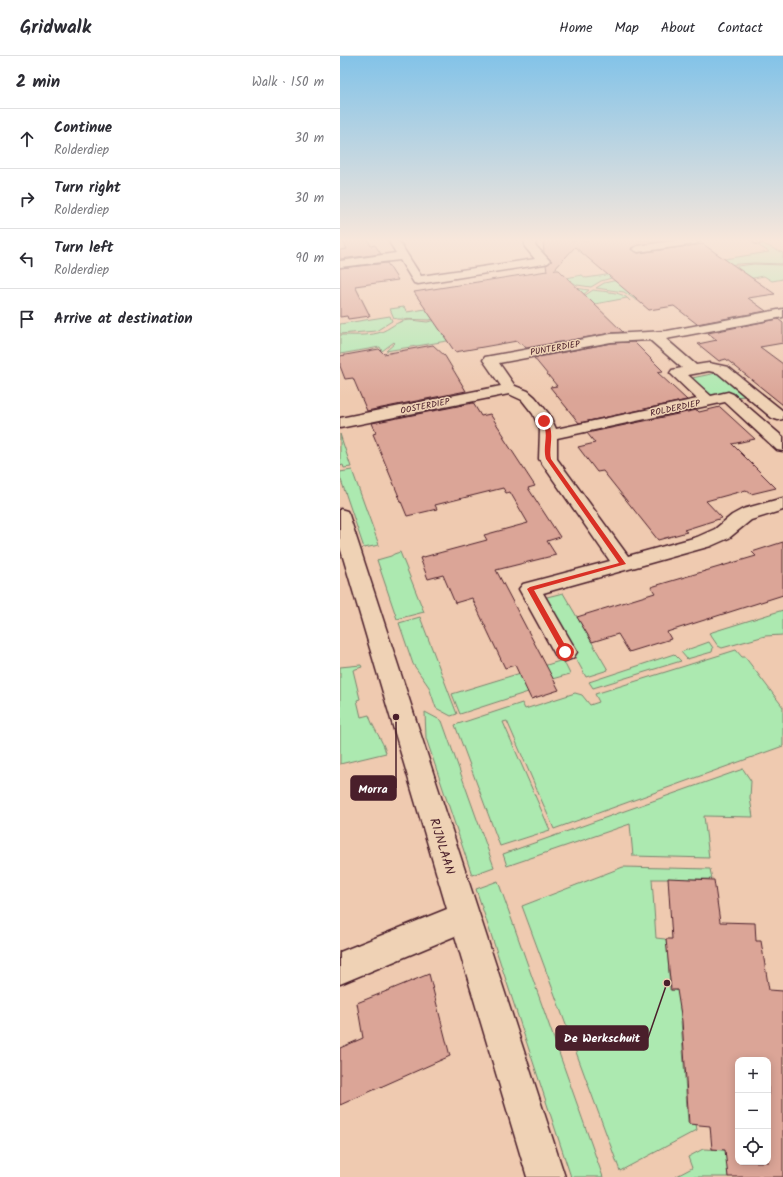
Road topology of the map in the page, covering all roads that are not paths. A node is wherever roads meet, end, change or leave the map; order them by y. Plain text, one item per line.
1 (783, 313) edge
2 (655, 336) junction
3 (693, 370) junction
4 (510, 389) junction
5 (708, 401) junction
6 (780, 414) edge
7 (754, 420) junction
8 (340, 423) edge
9 (549, 435) junction
10 (783, 446) edge
11 (783, 504) edge
12 (340, 515) edge
13 (623, 564) junction
14 (565, 652) dead end
15 (465, 917) junction
16 (340, 968) edge
17 (546, 1177) edge

1 - 2 street, PUNTERDIEP
2 - 3 street
2 - 4 street, PUNTERDIEP
3 - 5 street
3 - 6 street
4 - 8 street, OOSTERDIEP
4 - 9 street
5 - 7 street, ROLDERDIEP
5 - 9 street, ROLDERDIEP
6 - 7 street
7 - 10 street, ROLDERDIEP
9 - 13 street
11 - 13 street
12 - 15 street, RIJNLAAN
13 - 14 street
15 - 16 street
15 - 17 street, RIJNLAAN

